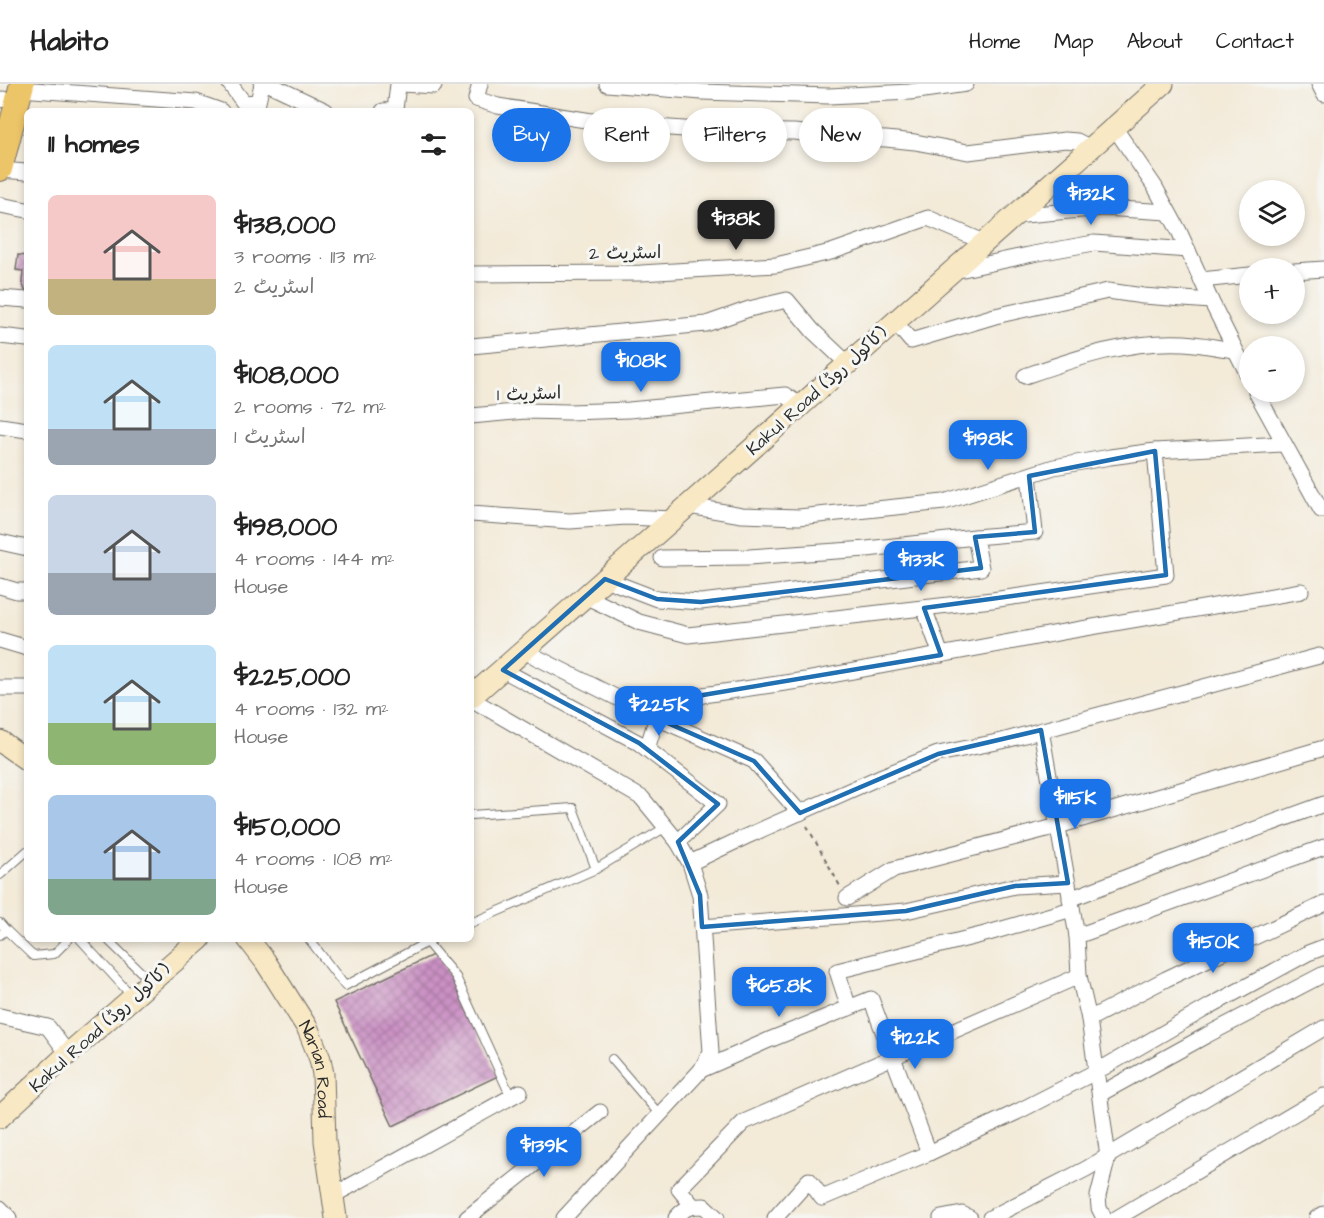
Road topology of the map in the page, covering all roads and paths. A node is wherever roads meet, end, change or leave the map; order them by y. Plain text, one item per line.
1 (230, 84) edge
2 (262, 84) edge
3 (270, 84) edge
4 (400, 84) edge
5 (434, 84) edge
6 (480, 84) edge
7 (607, 84) edge
8 (966, 84) edge
9 (1163, 84) edge
10 (1319, 84) edge
11 (7, 94) edge
12 (1324, 94) edge
13 (213, 108) edge
14 (320, 108) edge
15 (395, 108) edge
16 (1113, 127) junction
17 (1091, 148) junction
18 (0, 169) edge
19 (24, 172) edge
20 (0, 205) edge
21 (24, 209) edge
22 (1168, 212) junction
23 (1013, 216) junction
24 (984, 242) junction
25 (1188, 250) junction
26 (1324, 269) edge
27 (1305, 271) edge
28 (951, 272) junction
29 (474, 274) edge
30 (1239, 277) edge
31 (1201, 280) junction
32 (0, 298) edge
33 (24, 300) edge
34 (1211, 301) junction
35 (895, 322) junction
36 (0, 336) edge
37 (24, 339) edge
38 (474, 346) edge
39 (1234, 350) junction
40 (1239, 359) edge
41 (848, 363) junction
42 (1025, 376) dead end
43 (1261, 402) edge
44 (800, 405) junction
45 (474, 416) edge
46 (0, 426) edge
47 (24, 430) edge
48 (1283, 444) junction
49 (1155, 451) junction
50 (1029, 476) junction
51 (1324, 510) edge
52 (681, 512) junction
53 (474, 514) edge
54 (975, 537) junction
55 (0, 542) edge
56 (24, 547) edge
57 (662, 558) dead end
58 (605, 579) junction
59 (0, 586) edge
60 (24, 591) edge
61 (1301, 591) dead end
62 (585, 597) junction
63 (924, 608) junction
64 (0, 640) edge
65 (24, 647) edge
66 (524, 651) junction
67 (941, 655) junction
68 (1319, 656) dead end
69 (503, 670) junction
70 (0, 688) edge
71 (24, 688) edge
72 (474, 695) edge
73 (474, 700) edge
74 (657, 718) junction
75 (1041, 730) junction
76 (0, 741) edge
77 (1324, 748) edge
78 (647, 749) junction
79 (24, 758) edge
80 (1324, 804) edge
81 (800, 813) junction
82 (474, 815) edge
83 (1058, 826) junction
84 (666, 827) junction
85 (678, 842) junction
86 (1324, 846) edge
87 (24, 856) edge
88 (690, 863) junction
89 (596, 869) junction
90 (0, 874) edge
91 (1070, 897) junction
92 (846, 898) joint
93 (1324, 904) edge
94 (474, 922) edge
95 (0, 923) edge
96 (702, 927) junction
97 (3, 933) edge
98 (1077, 936) junction
99 (66, 942) edge
100 (83, 942) edge
101 (110, 942) edge
102 (197, 942) edge
103 (250, 942) edge
104 (311, 942) edge
105 (424, 942) edge
106 (430, 942) edge
107 (1324, 947) edge
108 (1324, 974) edge
109 (1079, 976) junction
110 (151, 982) junction
111 (133, 997) junction
112 (849, 1008) junction
113 (0, 1016) edge
114 (1089, 1019) junction
115 (1324, 1028) edge
116 (68, 1054) junction
117 (892, 1057) junction
118 (612, 1059) dead end
119 (701, 1070) junction
120 (1097, 1071) junction
121 (1100, 1094) junction
122 (516, 1095) joint
123 (1324, 1096) edge
124 (600, 1112) dead end
125 (660, 1114) junction
126 (0, 1117) edge
127 (929, 1153) junction
128 (1108, 1157) junction
129 (332, 1196) junction
130 (693, 1206) junction
131 (0, 1208) edge
132 (1324, 1214) edge
133 (1098, 1215) edge
134 (9, 1218) edge
135 (336, 1218) edge
136 (467, 1218) edge
137 (564, 1218) edge
138 (676, 1218) edge
139 (717, 1218) edge
140 (775, 1218) edge
141 (944, 1218) edge
142 (970, 1218) edge
143 (990, 1218) edge
144 (1117, 1218) edge
145 (1317, 1218) edge

1 - 2 street
3 - 14 street
4 - 5 street
4 - 15 street
6 - 17 street
7 - 8 street
9 - 16 main road, Kakul Road (کاکول روڈ)
10 - 12 street
11 - 13 street
11 - 18 highway
16 - 17 main road, Kakul Road (کاکول روڈ)
16 - 22 street
17 - 23 main road, Kakul Road (کاکول روڈ)
18 - 19 street
20 - 21 street
22 - 23 street
22 - 25 street
23 - 24 main road, Kakul Road (کاکول روڈ)
24 - 28 main road, Kakul Road (کاکول روڈ)
24 - 29 street, اسٹریٹ 2
25 - 28 street
25 - 31 street
26 - 27 street
28 - 35 main road, Kakul Road (کاکول روڈ)
30 - 31 street
31 - 34 street
32 - 33 street
34 - 35 street
34 - 39 street
35 - 41 main road, Kakul Road (کاکول روڈ)
36 - 37 street
38 - 41 street
39 - 40 street
39 - 42 street
41 - 44 main road, Kakul Road (کاکول روڈ)
43 - 48 street
44 - 45 street, اسٹریٹ 1
44 - 52 main road, Kakul Road (کاکول روڈ)
46 - 47 street
48 - 49 street
48 - 51 street
49 - 50 street
49 - 63 street
50 - 52 street
50 - 54 street
52 - 53 street
52 - 58 main road, Kakul Road (کاکول روڈ)
54 - 57 street
54 - 58 street
55 - 56 street
58 - 62 main road, Kakul Road (کاکول روڈ)
59 - 60 street
61 - 67 street
62 - 63 street
62 - 66 main road, Kakul Road (کاکول روڈ)
63 - 67 street
64 - 65 street
66 - 69 main road, Kakul Road (کاکول روڈ)
66 - 74 street
67 - 74 street
68 - 75 street
69 - 72 main road, Kakul Road (کاکول روڈ)
69 - 78 street
70 - 71 street
73 - 84 street
74 - 78 street
74 - 81 street
75 - 81 street
75 - 83 street
76 - 79 main road
77 - 83 street
78 - 85 street
80 - 91 street
81 - 88 street
81 - 92 path
82 - 89 lane
83 - 91 street
83 - 92 street
84 - 85 street
84 - 89 lane
85 - 88 street
86 - 98 street
87 - 90 lane
88 - 96 street
89 - 94 lane
91 - 96 street
91 - 98 street
91 - 112 street
93 - 114 street
95 - 97 lane
96 - 119 street
97 - 99 lane
98 - 109 street
100 - 111 lane
101 - 110 lane
102 - 110 main road, Kakul Road (کاکول روڈ)
103 - 129 main road, Narian Road
104 - 105 lane
106 - 122 lane
107 - 120 street
108 - 121 street
109 - 114 street
109 - 117 street
110 - 111 main road, Kakul Road (کاکول روڈ)
111 - 116 main road, Kakul Road (کاکول روڈ)
112 - 117 street
112 - 119 street
113 - 116 street
114 - 120 street
115 - 128 street
116 - 126 main road, Kakul Road (کاکول روڈ)
117 - 127 street
117 - 130 street
118 - 125 lane
119 - 125 street
120 - 121 street
120 - 127 street
121 - 128 street
122 - 129 street
123 - 144 street
124 - 136 street
125 - 137 street
127 - 140 street
128 - 133 street
128 - 143 street
129 - 135 main road, Narian Road
130 - 138 street
130 - 139 street
131 - 134 street
132 - 145 street
141 - 142 street

